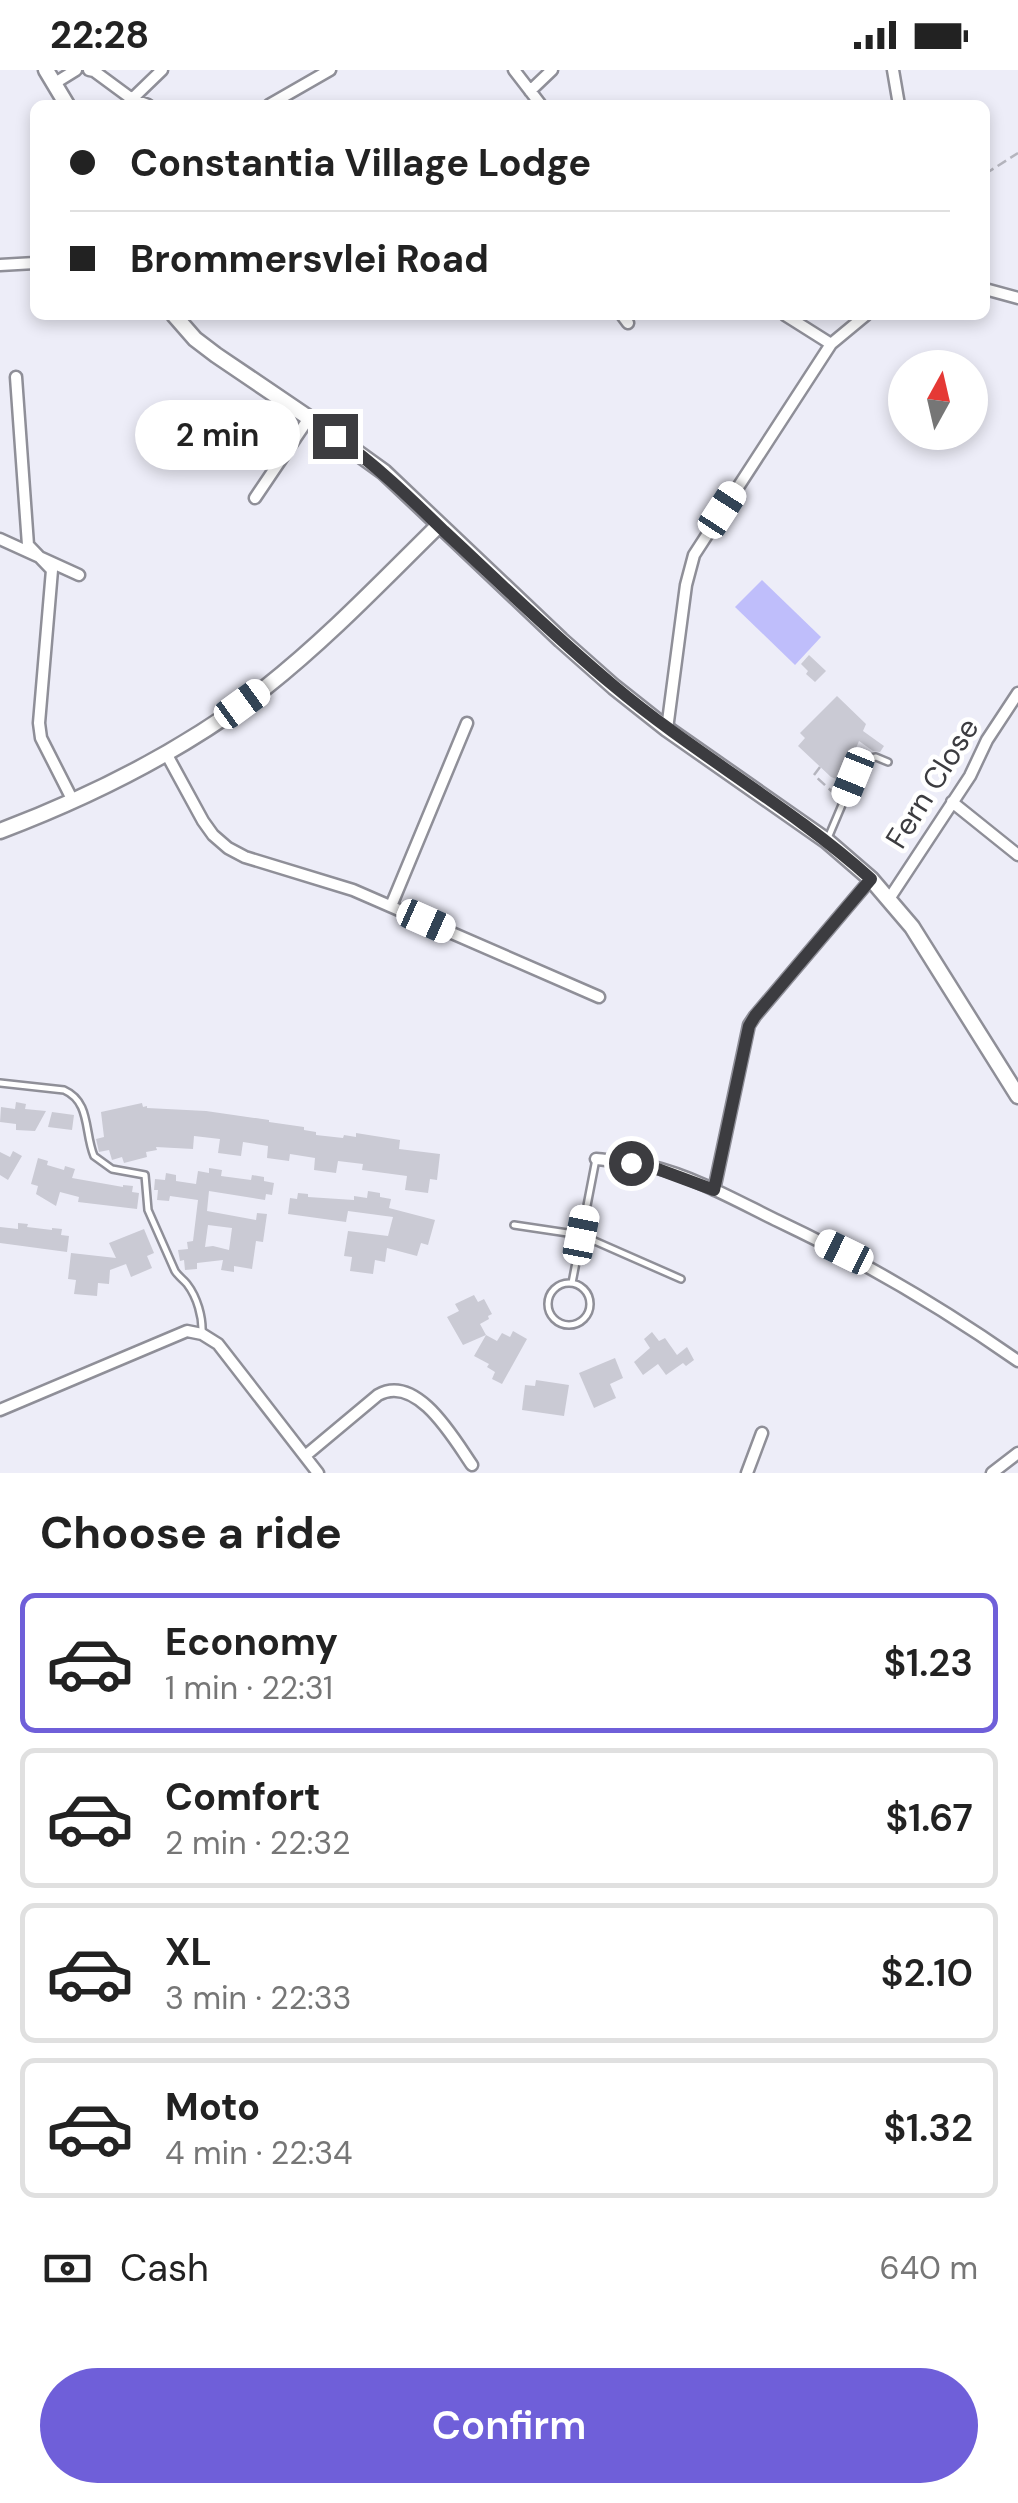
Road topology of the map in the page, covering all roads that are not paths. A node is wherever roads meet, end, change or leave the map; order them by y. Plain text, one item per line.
1 (76, 70) edge
2 (88, 70) edge
3 (162, 70) edge
4 (330, 70) edge
5 (514, 70) edge
6 (552, 70) edge
7 (893, 70) edge
8 (50, 76) edge
9 (530, 91) junction
10 (132, 99) joint
11 (64, 100) edge
12 (278, 100) edge
13 (537, 100) edge
14 (899, 100) edge
15 (30, 262) edge
16 (0, 265) edge
17 (990, 290) edge
18 (1018, 298) edge
19 (178, 320) edge
20 (793, 320) edge
21 (860, 320) edge
22 (830, 344) junction
23 (16, 377) dead end
24 (310, 418) junction
25 (254, 498) dead end
26 (438, 525) junction
27 (3, 540) edge
28 (40, 557) junction
29 (79, 575) dead end
30 (1018, 693) edge
31 (467, 723) dead end
32 (667, 729) junction
33 (167, 755) junction
34 (888, 762) dead end
35 (73, 801) junction
36 (952, 802) junction
37 (0, 831) edge
38 (827, 841) junction
39 (1018, 855) edge
40 (871, 879) junction
41 (889, 899) junction
42 (391, 906) junction
43 (600, 997) dead end
44 (0, 1083) edge
45 (1018, 1096) edge
46 (596, 1159) joint
47 (714, 1190) junction
48 (514, 1226) dead end
49 (581, 1235) junction
50 (681, 1279) dead end
51 (572, 1283) junction
52 (202, 1334) junction
53 (1018, 1361) edge
54 (0, 1410) edge
55 (762, 1433) dead end
56 (1018, 1452) edge
57 (305, 1456) junction
58 (472, 1465) dead end
59 (318, 1473) edge
60 (747, 1473) edge
61 (992, 1473) edge

1 - 8 street
2 - 10 street
3 - 10 street
4 - 12 street
5 - 9 street
6 - 9 street
7 - 14 street
8 - 11 street
9 - 13 street
15 - 16 street
17 - 18 street
19 - 24 street
20 - 22 street
21 - 22 street
22 - 32 street
23 - 28 street
24 - 25 street
24 - 26 street
26 - 32 street
26 - 33 street
27 - 28 street
28 - 29 street
28 - 35 street
30 - 36 street, Fern Close
31 - 42 street
32 - 38 street
33 - 35 street
33 - 42 street
34 - 38 lane
35 - 37 street
36 - 39 street
36 - 41 street, Fern Close
38 - 40 street
40 - 41 street
40 - 47 street
41 - 45 street
42 - 43 street
44 - 52 lane
46 - 47 street
46 - 49 lane
47 - 53 street
48 - 49 lane
49 - 50 lane
49 - 51 lane
51 - 51 lane
52 - 54 street
52 - 57 street
55 - 60 street
56 - 61 street
57 - 58 street
57 - 59 street

